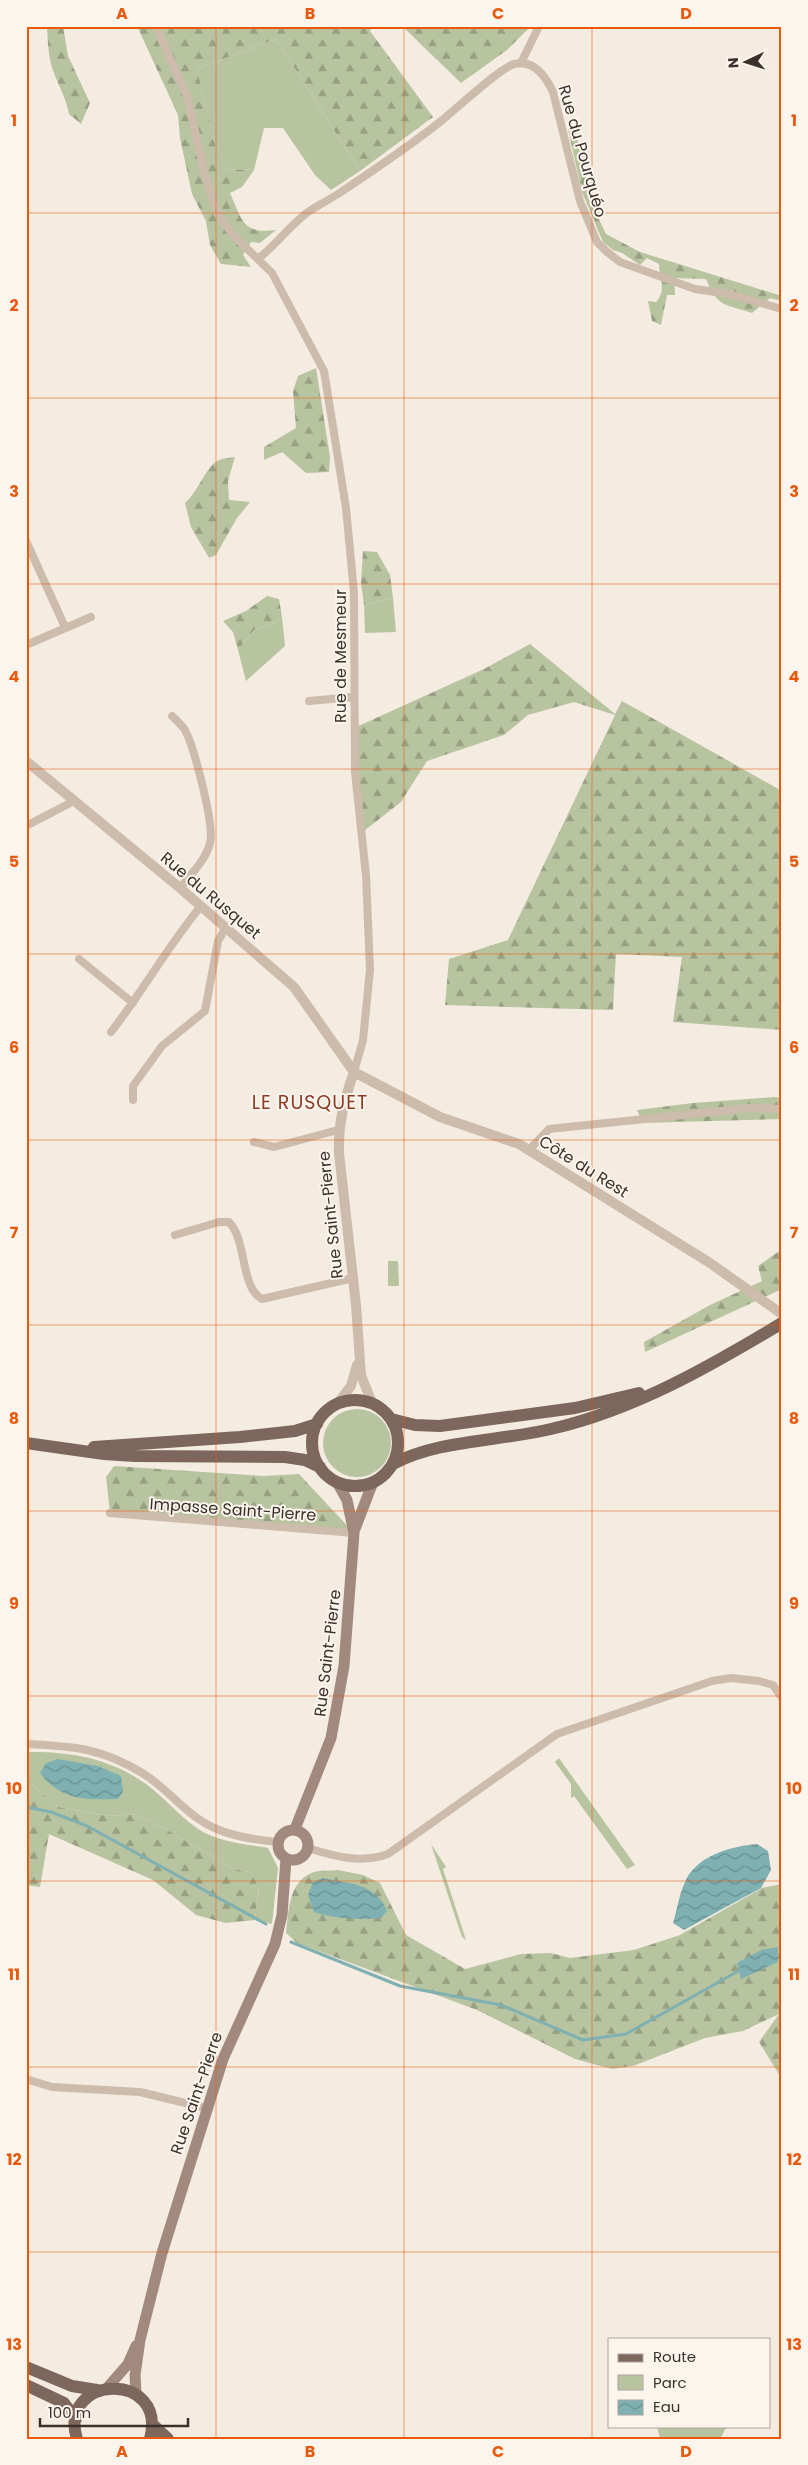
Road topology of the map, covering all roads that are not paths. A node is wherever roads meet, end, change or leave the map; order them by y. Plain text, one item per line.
1 (158, 26) edge
2 (539, 26) edge
3 (521, 63) junction
4 (259, 258) junction
5 (782, 309) edge
6 (26, 542) edge
7 (91, 617) dead end
8 (65, 627) junction
9 (26, 645) edge
10 (353, 697) junction
11 (309, 701) dead end
12 (172, 716) dead end
13 (26, 761) edge
14 (74, 801) junction
15 (26, 826) edge
16 (180, 888) junction
17 (201, 906) junction
18 (226, 927) junction
19 (79, 959) dead end
20 (133, 1003) junction
21 (111, 1032) dead end
22 (354, 1072) junction
23 (133, 1100) dead end
24 (782, 1109) edge
25 (338, 1130) junction
26 (254, 1142) dead end
27 (529, 1150) junction
28 (174, 1235) dead end
29 (353, 1278) junction
30 (782, 1314) edge
31 (782, 1323) edge
32 (359, 1357) junction
33 (668, 1385) junction
34 (338, 1403) junction
35 (372, 1403) junction
36 (391, 1419) junction
37 (316, 1424) junction
38 (26, 1443) edge
39 (72, 1448) junction
40 (393, 1464) junction
41 (320, 1467) junction
42 (337, 1482) junction
43 (373, 1482) junction
44 (110, 1513) dead end
45 (354, 1533) junction
46 (782, 1698) edge
47 (26, 1744) edge
48 (295, 1829) junction
49 (277, 1842) junction
50 (308, 1848) junction
51 (286, 1859) junction
52 (26, 2080) edge
53 (206, 2108) junction
54 (140, 2340) junction
55 (26, 2367) edge
56 (26, 2385) edge
57 (102, 2389) junction
58 (136, 2394) junction
59 (76, 2418) junction
60 (152, 2424) junction
61 (77, 2439) edge
62 (150, 2439) edge
63 (168, 2439) edge

1 - 4 street, Rue de Mesmeur
2 - 3 street
3 - 4 street
3 - 5 street, Rue du Pourquéo
4 - 10 street, Rue de Mesmeur
6 - 8 street
7 - 8 street
8 - 9 street
10 - 11 street
10 - 22 street, Rue de Mesmeur
12 - 16 street
13 - 14 street, Rue du Rusquet
14 - 15 street
14 - 16 street, Rue du Rusquet
16 - 17 street, Rue du Rusquet
17 - 18 street, Rue du Rusquet
17 - 20 street
18 - 22 street, Rue du Rusquet
18 - 23 street
19 - 20 street
20 - 21 street
22 - 25 street, Rue Saint-Pierre
22 - 27 street, Côte du Rest
24 - 27 street
25 - 26 street
25 - 29 street, Rue Saint-Pierre
27 - 30 street, Côte du Rest
28 - 29 street
29 - 32 street, Rue Saint-Pierre
31 - 33 main road
32 - 34 street, Rue Saint-Pierre
32 - 35 street, Rue Saint-Pierre
33 - 36 main road
33 - 40 main road
34 - 35 main road
34 - 37 main road
35 - 36 main road
36 - 40 main road
37 - 39 main road
37 - 41 main road
38 - 39 main road
39 - 41 main road
40 - 43 main road
41 - 42 main road
42 - 43 main road
42 - 45 main road, Rue Saint-Pierre
43 - 45 main road, Rue Saint-Pierre
44 - 45 street, Impasse Saint-Pierre
45 - 48 main road, Rue Saint-Pierre
46 - 50 street
47 - 49 street
48 - 49 main road
48 - 50 main road
49 - 51 main road
50 - 51 main road
51 - 53 main road, Rue Saint-Pierre
52 - 53 street
53 - 54 main road, Rue Saint-Pierre
54 - 57 main road, Rue Saint-Pierre
54 - 58 main road, Rue Saint-Pierre
55 - 57 main road
56 - 59 main road
57 - 58 main road
57 - 59 main road
58 - 60 main road
59 - 61 main road
60 - 62 main road
60 - 63 main road

